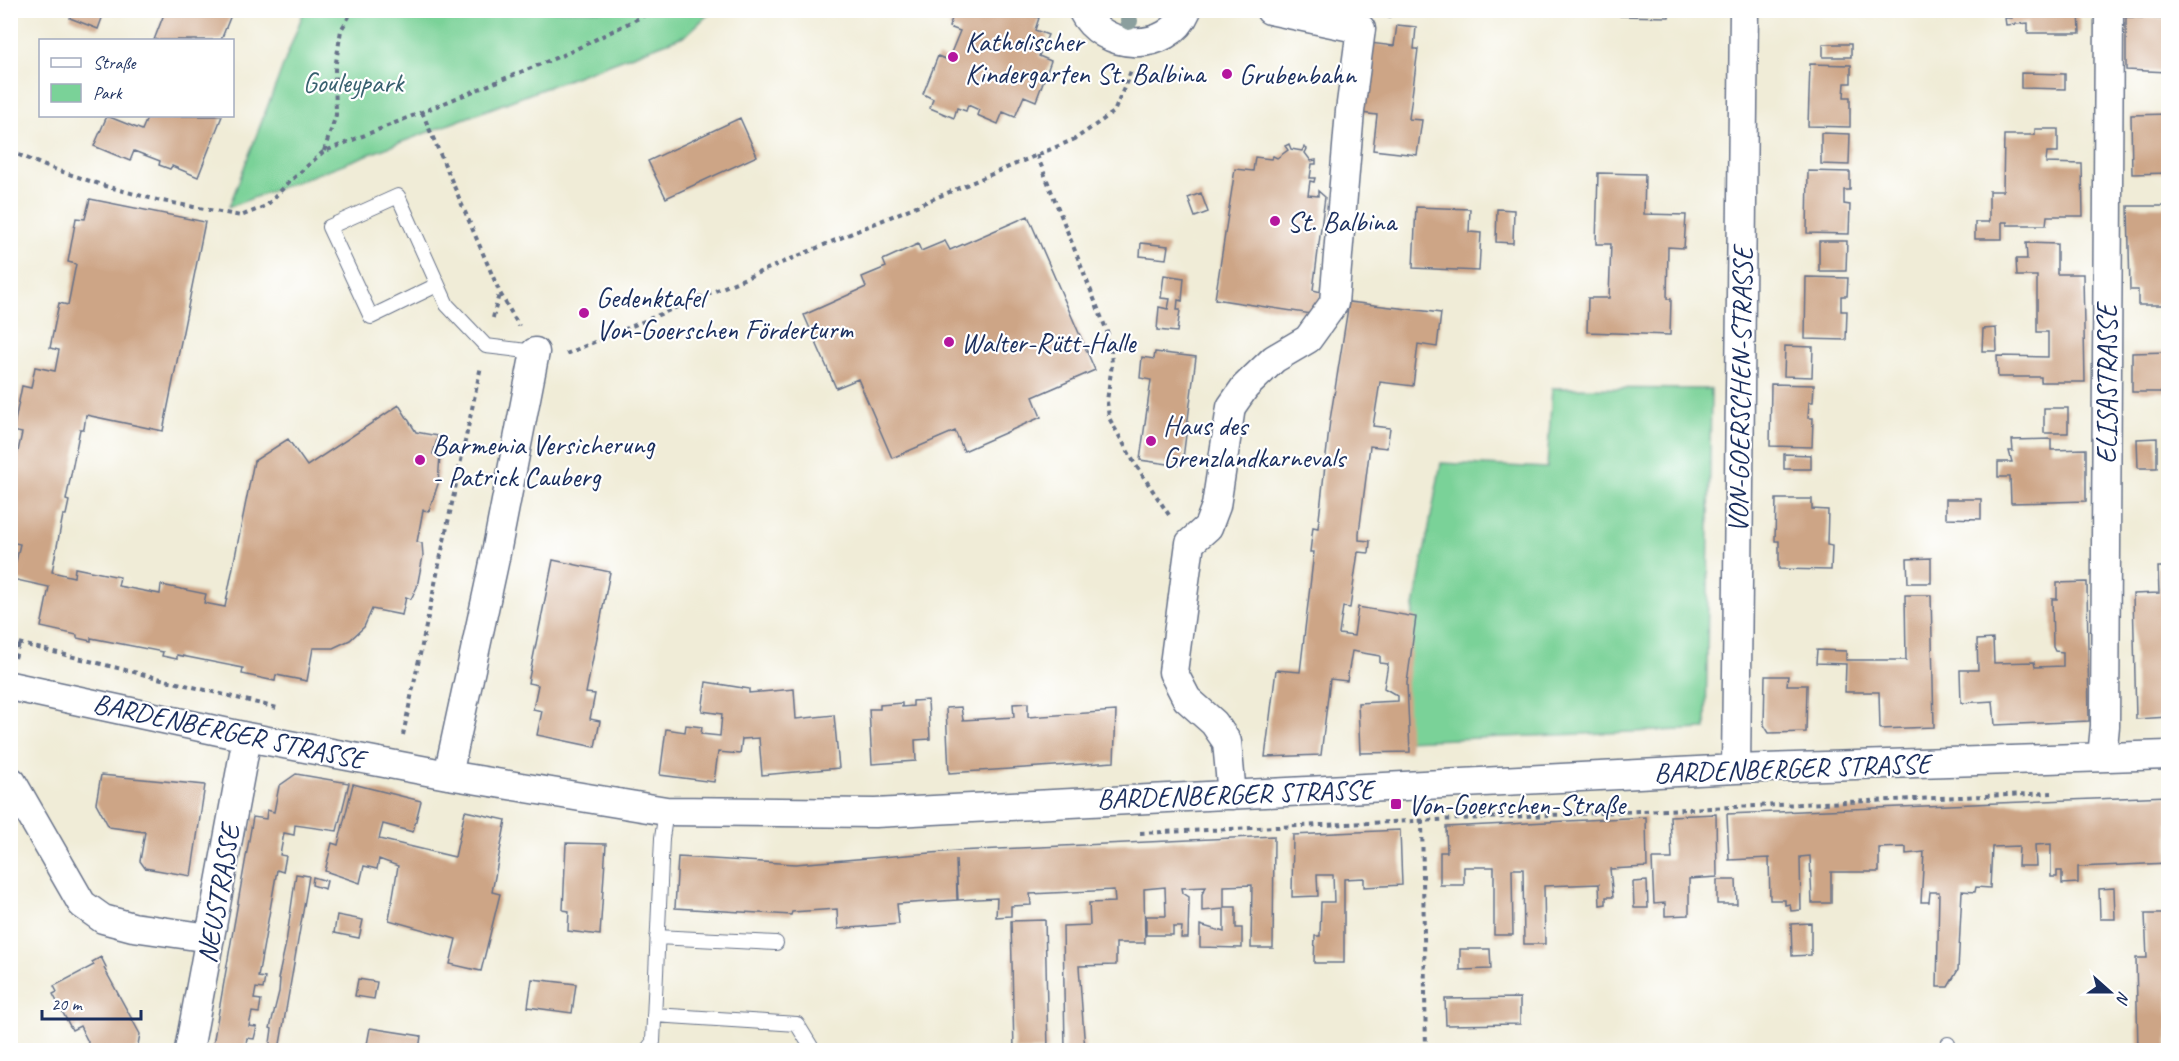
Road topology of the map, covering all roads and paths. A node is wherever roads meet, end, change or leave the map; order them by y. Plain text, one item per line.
1 (352, 10) edge
2 (655, 10) edge
3 (1082, 10) edge
4 (1187, 10) edge
5 (1270, 10) edge
6 (1744, 10) edge
7 (2109, 10) edge
8 (1143, 43) junction
9 (423, 111) junction
10 (10, 151) edge
11 (323, 152) junction
12 (1037, 155) junction
13 (437, 285) junction
14 (486, 346) junction
15 (535, 352) joint
16 (567, 354) dead end
17 (1190, 543) junction
18 (10, 641) edge
19 (10, 686) edge
20 (288, 711) dead end
21 (391, 734) dead end
22 (247, 737) junction
23 (402, 737) junction
24 (2169, 755) edge
25 (2102, 758) junction
26 (451, 762) junction
27 (1736, 769) junction
28 (12, 782) dead end
29 (1423, 787) junction
30 (1232, 795) junction
31 (666, 812) junction
32 (657, 937) junction
33 (210, 938) junction
34 (776, 943) dead end
35 (654, 1015) junction
36 (189, 1050) edge
37 (646, 1050) edge
38 (813, 1050) edge
39 (1426, 1050) edge

1 - 11 path
2 - 9 path
3 - 8 street
4 - 8 street
5 - 17 street
6 - 27 street, VON-GOERSCHEN-STRASSE
7 - 25 street, ELISASTRASSE
8 - 12 path
9 - 11 path
9 - 14 path
10 - 11 path
12 - 16 path
12 - 17 path
13 - 13 lane
13 - 14 lane
14 - 15 lane
14 - 23 path
15 - 26 street
17 - 30 street
18 - 20 path
19 - 22 street, BARDENBERGER STRASSE
21 - 23 path
22 - 26 street, BARDENBERGER STRASSE
22 - 33 street, NEUSTRASSE
23 - 26 path
24 - 25 street, BARDENBERGER STRASSE
25 - 27 street, BARDENBERGER STRASSE
26 - 31 street, BARDENBERGER STRASSE
27 - 29 street, BARDENBERGER STRASSE
28 - 33 street
29 - 30 street, BARDENBERGER STRASSE
29 - 39 path
30 - 31 street, BARDENBERGER STRASSE
31 - 32 lane
32 - 34 lane
32 - 35 lane
33 - 36 street, NEUSTRASSE
35 - 37 lane
35 - 38 lane

